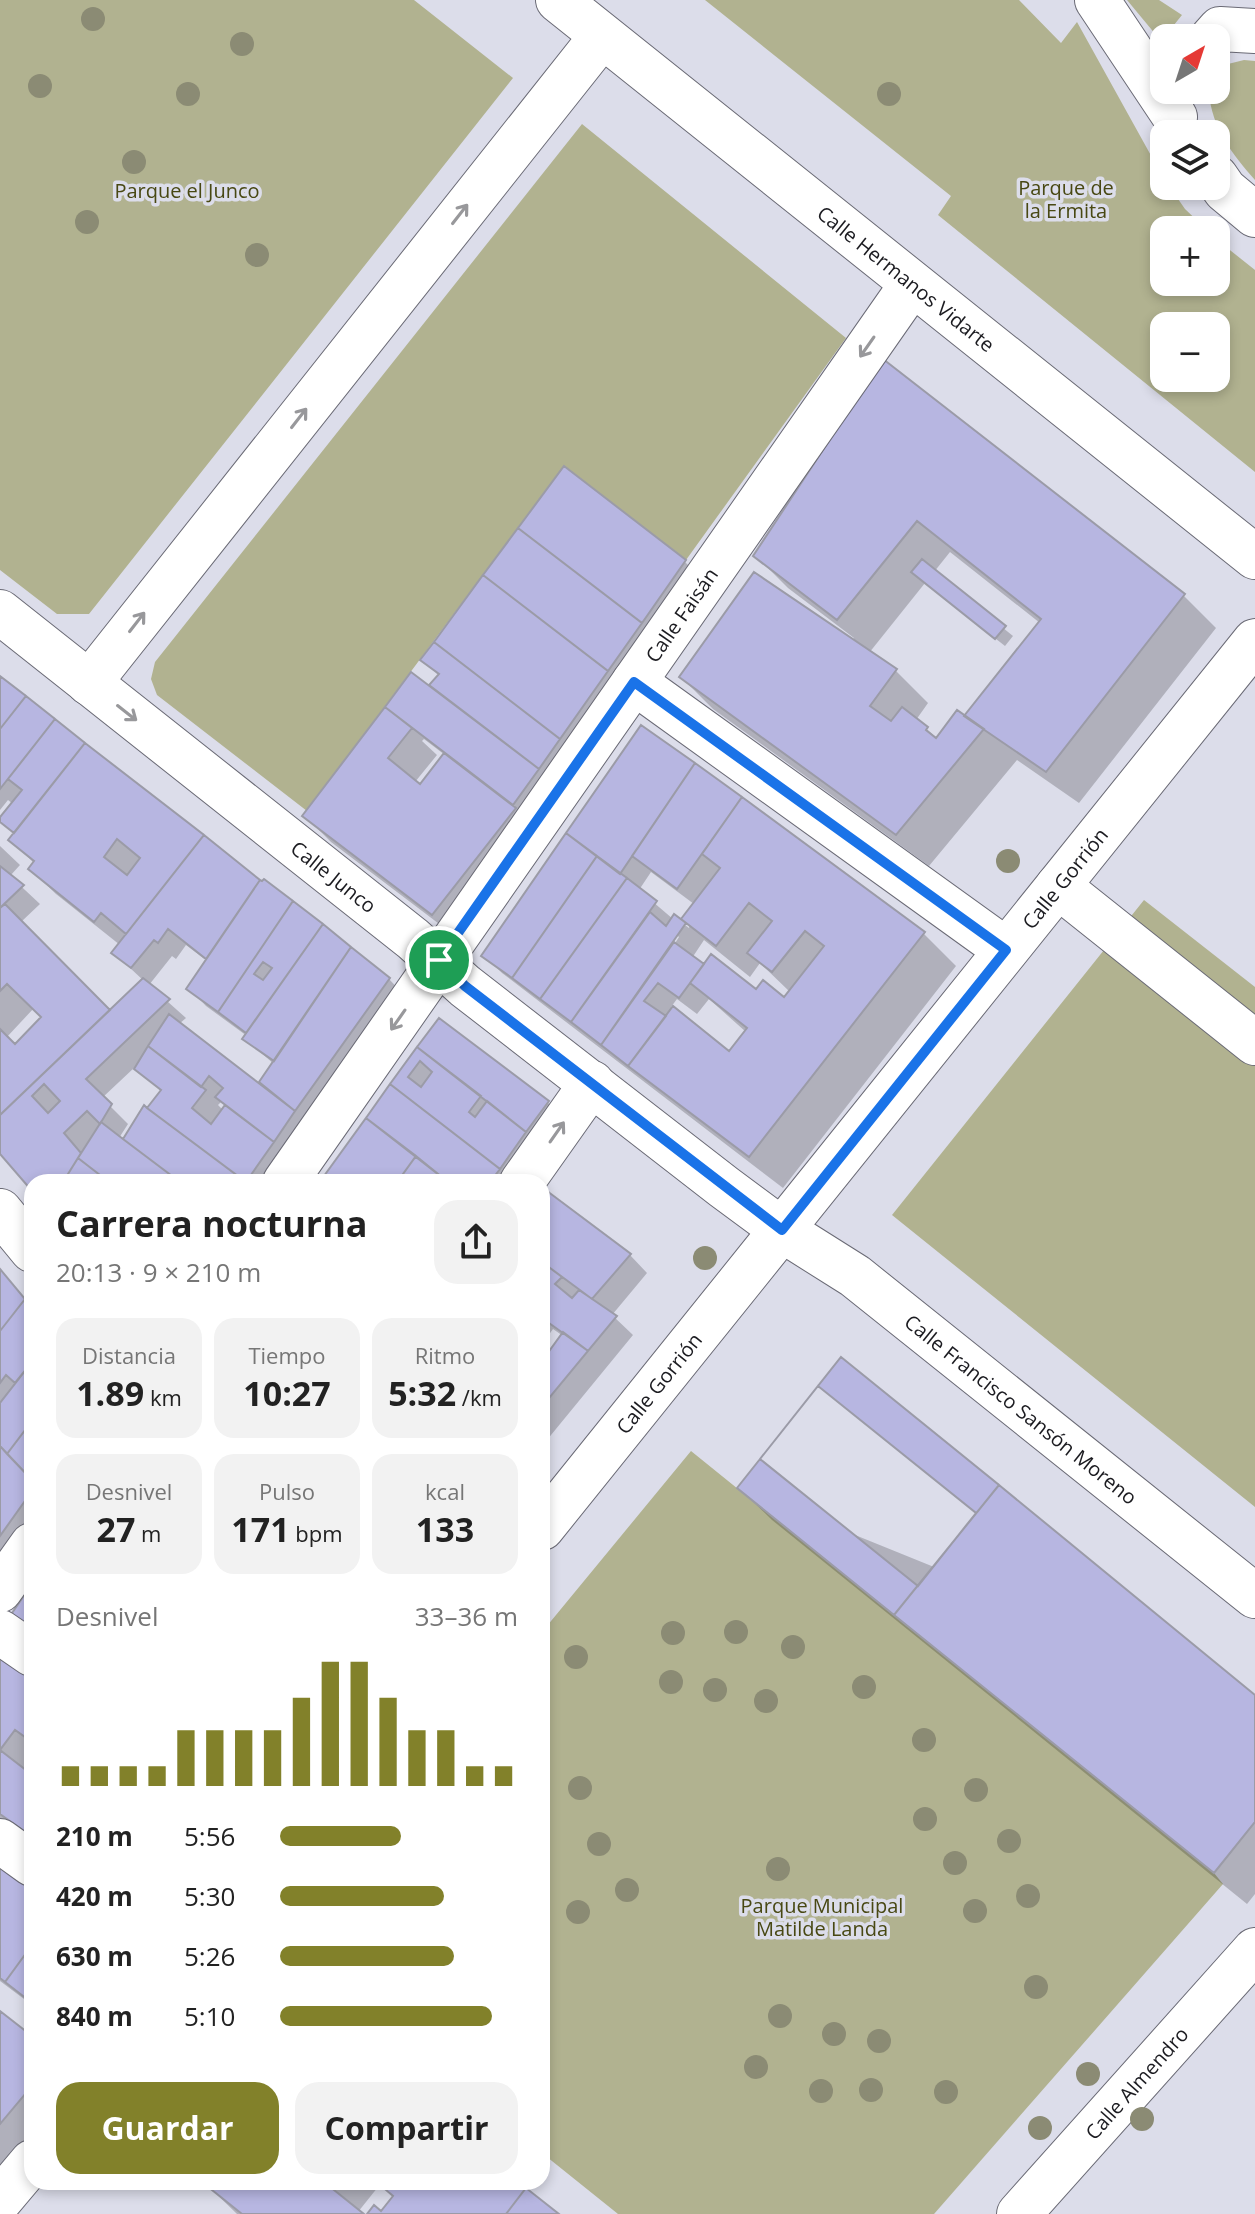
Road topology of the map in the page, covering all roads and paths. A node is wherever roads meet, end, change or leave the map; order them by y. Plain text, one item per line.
1 (558, 0) edge
2 (1097, 0) edge
3 (1215, 0) edge
4 (1255, 18) edge
5 (1230, 30) edge
6 (1255, 31) edge
7 (602, 36) junction
8 (1181, 114) edge
9 (1230, 194) edge
10 (1255, 215) edge
11 (912, 284) junction
12 (1255, 557) edge
13 (0, 612) edge
14 (1255, 641) edge
15 (634, 682) junction
16 (89, 683) junction
17 (1058, 886) junction
18 (1006, 950) junction
19 (439, 960) junction
20 (1255, 1043) edge
21 (592, 1083) junction
22 (291, 1174) edge
23 (528, 1174) edge
24 (0, 1211) edge
25 (782, 1230) junction
26 (24, 1240) edge
27 (550, 1518) edge
28 (24, 1556) edge
29 (0, 1590) edge
30 (1255, 1596) edge
31 (0, 1632) edge
32 (24, 1648) edge
33 (0, 1841) edge
34 (24, 1858) edge
35 (1255, 1950) edge
36 (24, 2172) edge
37 (0, 2200) edge
38 (1019, 2214) edge

1 - 7 street, Calle Hermanos Vidarte
2 - 8 street
3 - 4 street
5 - 6 street
7 - 11 street, Calle Hermanos Vidarte
16 -> 7 street
9 - 10 street
11 - 12 street, Calle Hermanos Vidarte
11 -> 15 street, Calle Faisán
13 - 16 street, Calle Junco
14 - 17 street, Calle Gorrión
15 - 18 street
15 - 19 street, Calle Faisán
16 -> 19 street, Calle Junco
17 - 18 street, Calle Gorrión
17 - 20 street
18 - 25 street, Calle Gorrión
19 - 21 street, Calle Junco
19 -> 22 street, Calle Faisán
23 -> 21 street
21 - 25 street, Calle Junco
24 - 26 street
25 - 27 street, Calle Gorrión
25 - 30 street, Calle Francisco Sansón Moreno
28 - 29 street
31 - 32 street
33 - 34 street
35 - 38 street, Calle Almendro
36 - 37 street

